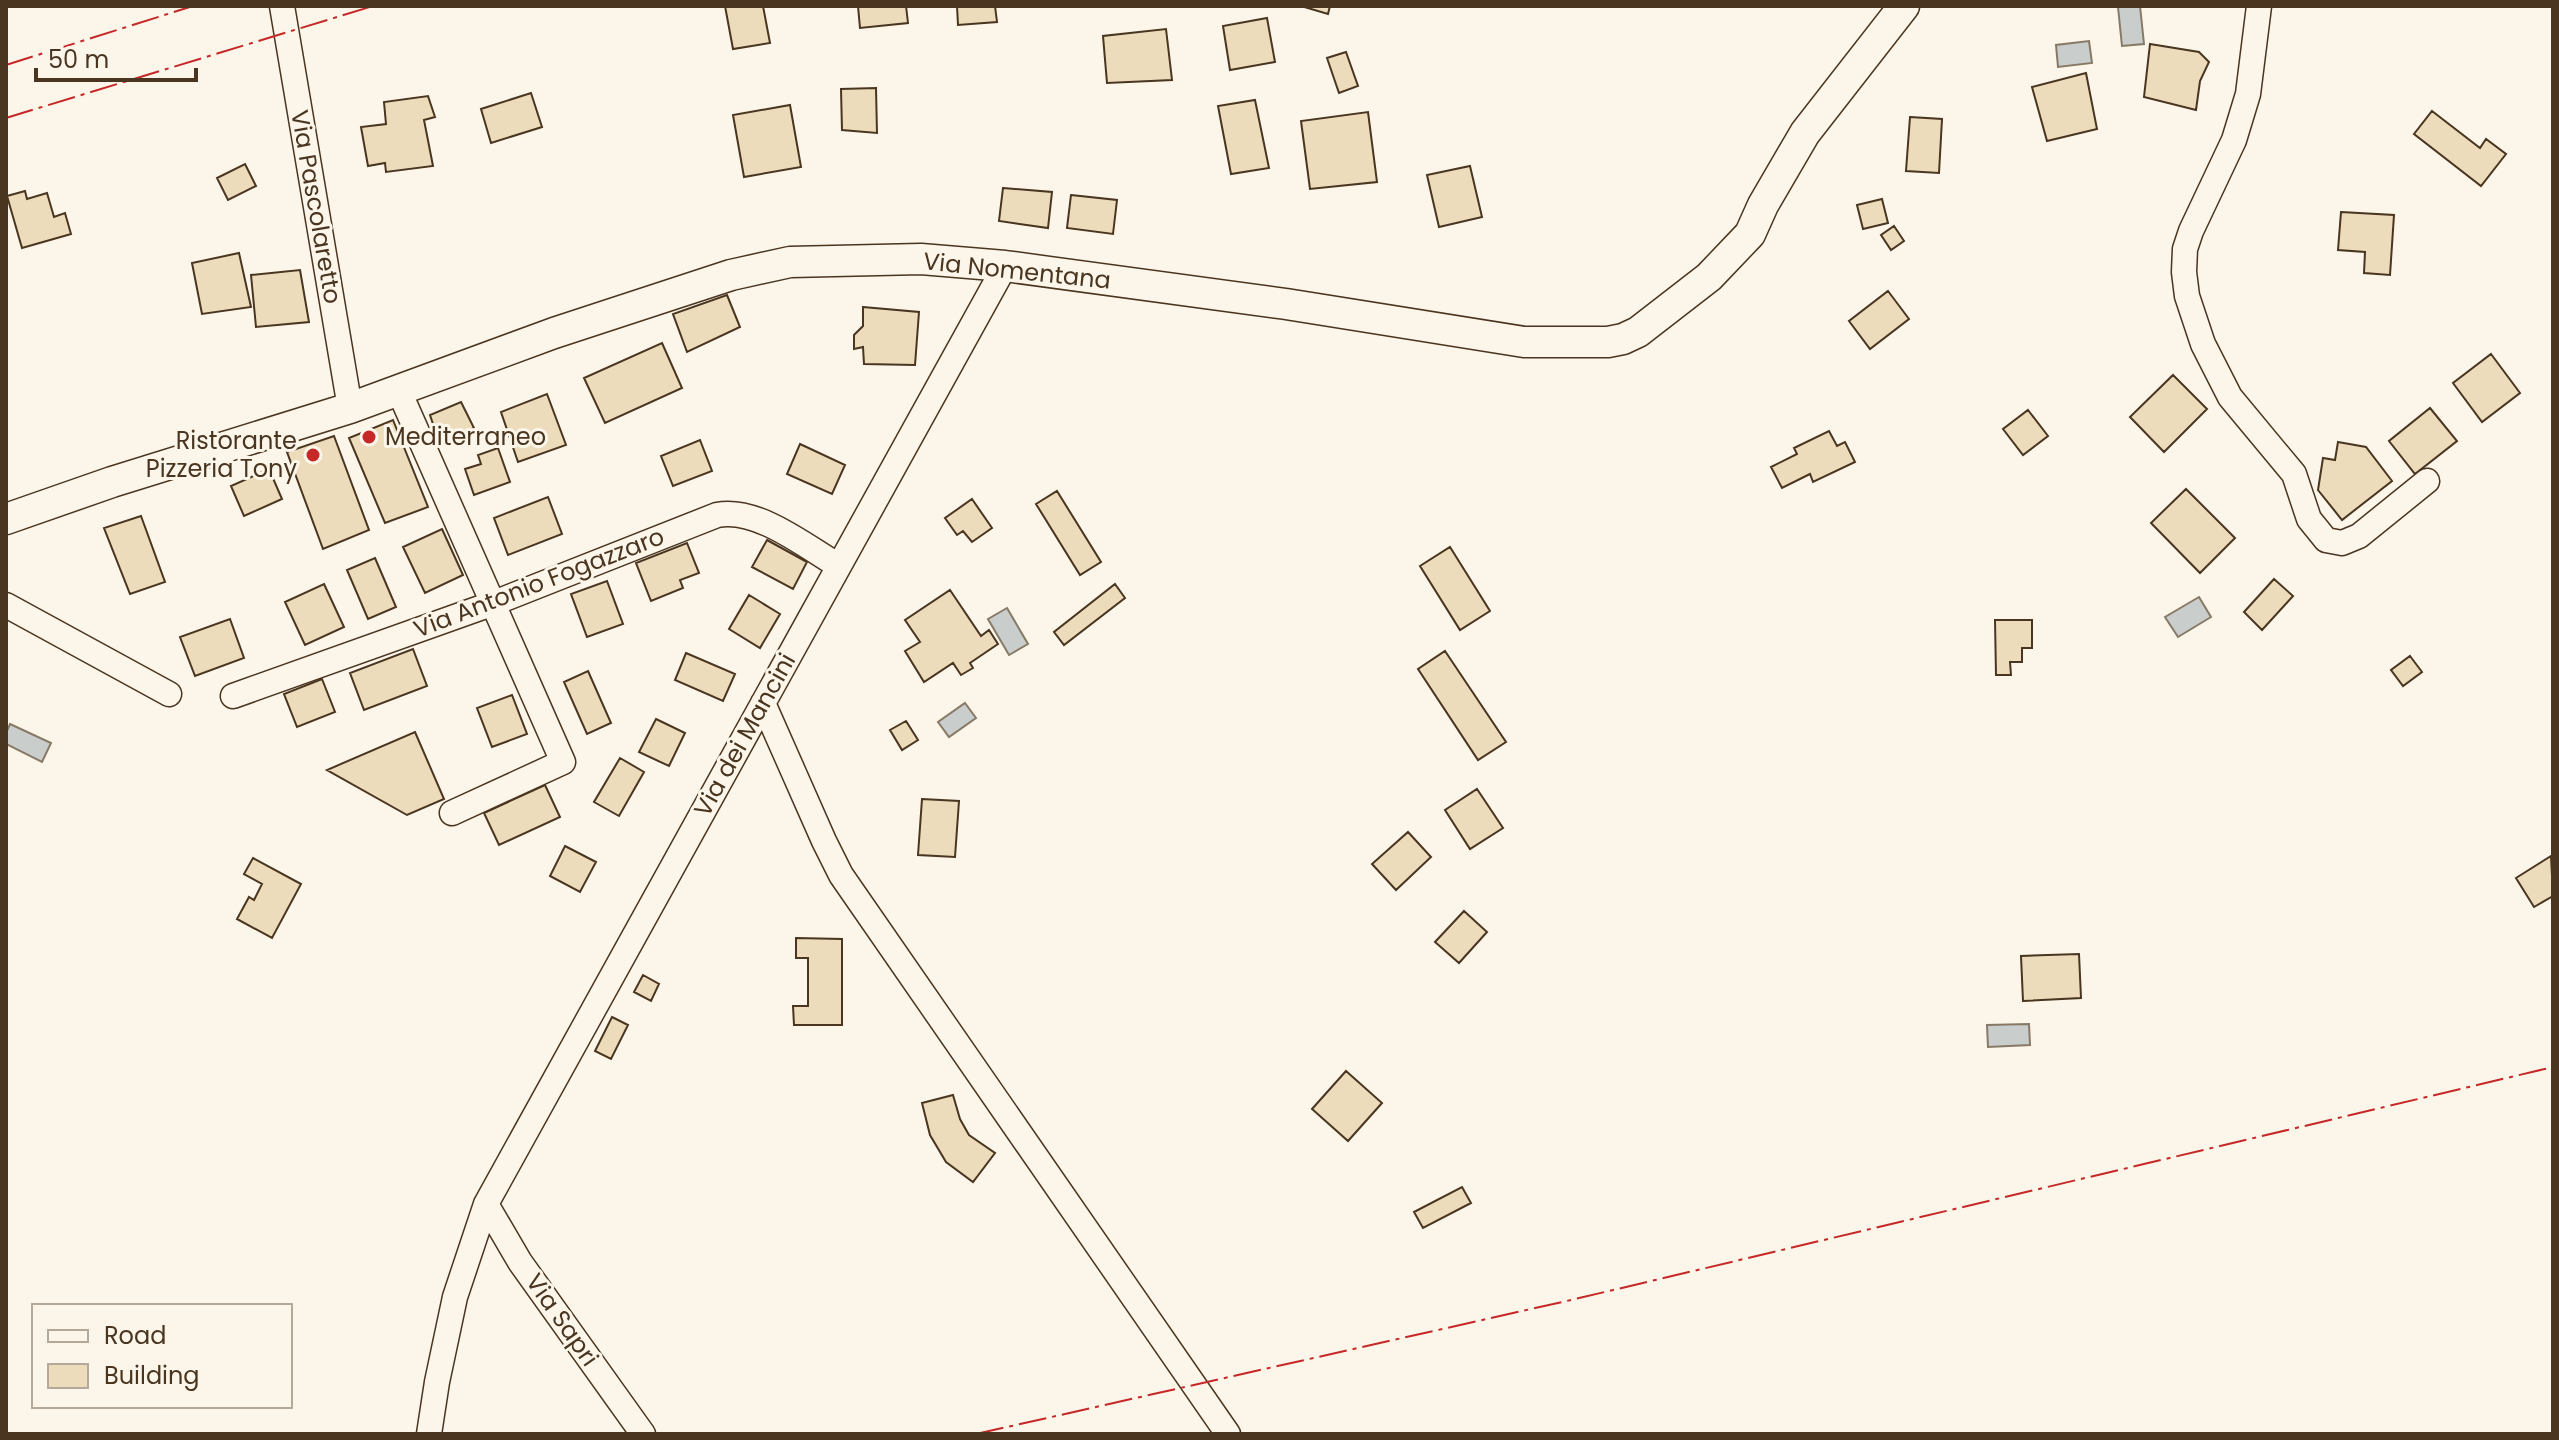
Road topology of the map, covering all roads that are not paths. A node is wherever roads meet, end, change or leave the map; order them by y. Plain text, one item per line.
1 (282, 6) edge
2 (1904, 6) edge
3 (2259, 6) edge
4 (1005, 266) junction
5 (399, 391) junction
6 (350, 408) junction
7 (2427, 481) dead end
8 (6, 519) edge
9 (839, 566) junction
10 (494, 603) junction
11 (6, 605) edge
12 (169, 694) dead end
13 (233, 696) dead end
14 (763, 703) junction
15 (452, 813) dead end
16 (486, 1204) junction
17 (429, 1434) edge
18 (643, 1434) edge
19 (1228, 1434) edge

1 - 6 street, Via Pascolaretto
2 - 4 main road, Via Nomentana
3 - 7 street
4 - 5 main road, Via Nomentana
4 - 9 street, Via dei Mancini
5 - 6 main road, Via Nomentana
5 - 10 street
6 - 8 main road, Via Nomentana
9 - 10 street, Via Antonio Fogazzaro
9 - 14 street, Via dei Mancini
10 - 13 street, Via Antonio Fogazzaro
10 - 15 street
11 - 12 street
14 - 16 street, Via dei Mancini
14 - 19 street
16 - 17 street, Via dei Mancini
16 - 18 street, Via Sapri

